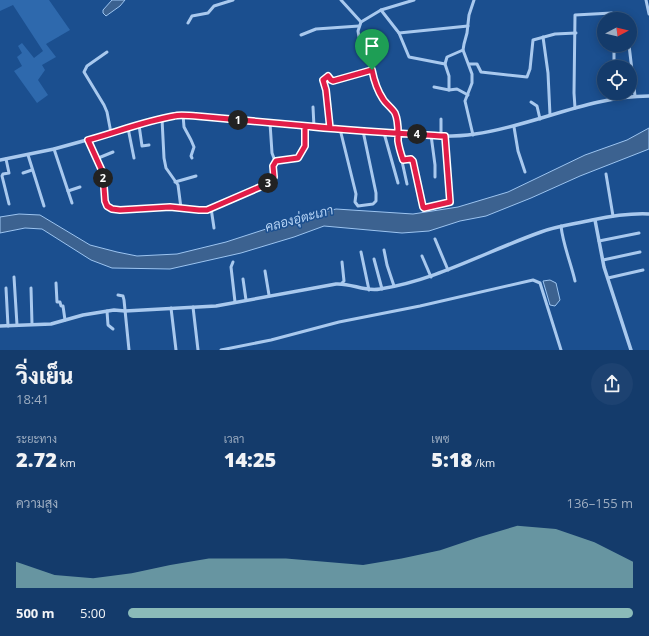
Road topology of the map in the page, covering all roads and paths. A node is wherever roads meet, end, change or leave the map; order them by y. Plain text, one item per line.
1 (233, 0) edge
2 (341, 0) edge
3 (414, 0) edge
4 (474, 0) edge
5 (646, 0) edge
6 (381, 10) junction
7 (649, 12) edge
8 (597, 14) edge
9 (188, 23) dead end
10 (360, 24) junction
11 (468, 26) junction
12 (398, 33) junction
13 (576, 33) junction
14 (301, 35) dead end
15 (543, 37) junction
16 (463, 50) junction
17 (107, 52) dead end
18 (445, 64) junction
19 (469, 64) junction
20 (372, 70) junction
21 (434, 87) dead end
22 (449, 90) junction
23 (468, 95) junction
24 (637, 96) edge
25 (649, 96) edge
26 (610, 100) edge
27 (531, 102) dead end
28 (313, 108) dead end
29 (575, 108) junction
30 (183, 115) junction
31 (550, 115) junction
32 (162, 119) junction
33 (441, 119) dead end
34 (540, 119) junction
35 (270, 123) junction
36 (139, 125) junction
37 (305, 126) junction
38 (314, 127) junction
39 (514, 127) junction
40 (128, 128) junction
41 (330, 128) junction
42 (340, 129) junction
43 (363, 131) junction
44 (384, 133) junction
45 (398, 133) junction
46 (110, 134) junction
47 (431, 135) junction
48 (473, 135) junction
49 (443, 136) junction
50 (88, 140) junction
51 (149, 145) dead end
52 (54, 149) junction
53 (113, 152) dead end
54 (28, 155) junction
55 (6, 158) junction
56 (134, 158) dead end
57 (192, 158) dead end
58 (96, 159) junction
59 (0, 160) edge
60 (403, 160) junction
61 (276, 161) junction
62 (32, 170) junction
63 (525, 172) dead end
64 (23, 173) dead end
65 (606, 174) dead end
66 (196, 176) dead end
67 (435, 177) dead end
68 (176, 182) junction
69 (398, 183) dead end
70 (407, 184) dead end
71 (80, 187) dead end
72 (68, 190) junction
73 (72, 203) dead end
74 (9, 204) dead end
75 (44, 206) dead end
76 (181, 208) junction
77 (211, 208) junction
78 (649, 214) edge
79 (613, 216) junction
80 (595, 220) junction
81 (561, 226) junction
82 (214, 228) dead end
83 (640, 233) dead end
84 (435, 239) dead end
85 (599, 241) junction
86 (384, 250) dead end
87 (361, 252) dead end
88 (640, 252) dead end
89 (422, 256) dead end
90 (374, 259) dead end
91 (603, 260) junction
92 (233, 262) dead end
93 (342, 262) dead end
94 (448, 270) junction
95 (643, 270) dead end
96 (265, 271) dead end
97 (14, 277) dead end
98 (431, 277) junction
99 (608, 278) junction
100 (243, 279) dead end
101 (575, 281) dead end
102 (56, 283) dead end
103 (342, 284) junction
104 (394, 286) junction
105 (6, 288) dead end
106 (31, 288) dead end
107 (382, 289) junction
108 (369, 290) junction
109 (118, 295) dead end
110 (269, 295) junction
111 (246, 300) junction
112 (235, 302) junction
113 (194, 307) junction
114 (171, 308) junction
115 (107, 311) junction
116 (125, 311) junction
117 (65, 320) junction
118 (32, 324) junction
119 (18, 325) junction
120 (0, 326) edge
121 (8, 326) junction
122 (113, 329) dead end
123 (129, 350) edge
124 (176, 350) edge
125 (198, 350) edge
126 (221, 350) edge
127 (561, 350) edge
128 (632, 350) edge

1 - 9 street
2 - 10 street
3 - 6 street
4 - 11 street
5 - 7 street
6 - 10 street
6 - 12 street
8 - 13 street
10 - 14 street
10 - 20 street
11 - 12 street
11 - 16 street
12 - 18 street
13 - 15 street
13 - 29 street
15 - 19 street
15 - 31 street
16 - 18 street
16 - 19 street
17 - 46 street
18 - 22 street
19 - 23 street
20 - 41 street
20 - 45 street
21 - 22 street
22 - 23 street
23 - 48 street
24 - 25 street
26 - 29 street
27 - 34 street
28 - 38 street
29 - 31 street
30 - 32 street
30 - 35 street
30 - 57 street
31 - 34 street
32 - 36 street
32 - 68 street
33 - 49 street
34 - 39 street
35 - 37 street
35 - 61 street
36 - 40 street
36 - 51 street
37 - 38 street
37 - 61 street
38 - 41 street
39 - 48 street
39 - 63 street
40 - 46 street
40 - 56 street
41 - 42 street
42 - 43 street
42 - 43 street
43 - 44 street
44 - 45 street
44 - 69 street
45 - 47 street
45 - 60 street
46 - 50 street
47 - 49 street
47 - 67 street
48 - 49 street
49 - 60 street
50 - 52 street
50 - 58 street
52 - 54 street
52 - 72 street
53 - 58 street
54 - 55 street
54 - 62 street
55 - 59 street
55 - 74 street
58 - 76 street
60 - 70 street
61 - 77 street
62 - 64 street
62 - 75 street
65 - 79 street
66 - 68 street
68 - 76 street
71 - 72 street
72 - 73 street
76 - 77 street
77 - 82 street
78 - 79 street
79 - 80 street
80 - 81 street
80 - 85 street
81 - 94 street
81 - 101 street
83 - 85 street
84 - 94 street
85 - 91 street
86 - 104 street
87 - 108 street
88 - 91 street
89 - 98 street
90 - 107 street
91 - 99 street
92 - 112 street
93 - 103 street
94 - 98 street
95 - 99 street
96 - 110 street
97 - 119 street
98 - 104 street
99 - 128 street
100 - 111 street
102 - 117 street
103 - 108 street
103 - 110 street
104 - 107 street
105 - 121 street
106 - 118 street
107 - 108 street
109 - 116 street
110 - 111 street
111 - 112 street
112 - 113 street
113 - 114 street
113 - 125 street
114 - 116 street
114 - 124 street
115 - 116 street
115 - 117 street
115 - 122 street
116 - 123 street
117 - 118 street
118 - 119 street
119 - 121 street
120 - 121 street
126 - 127 street

